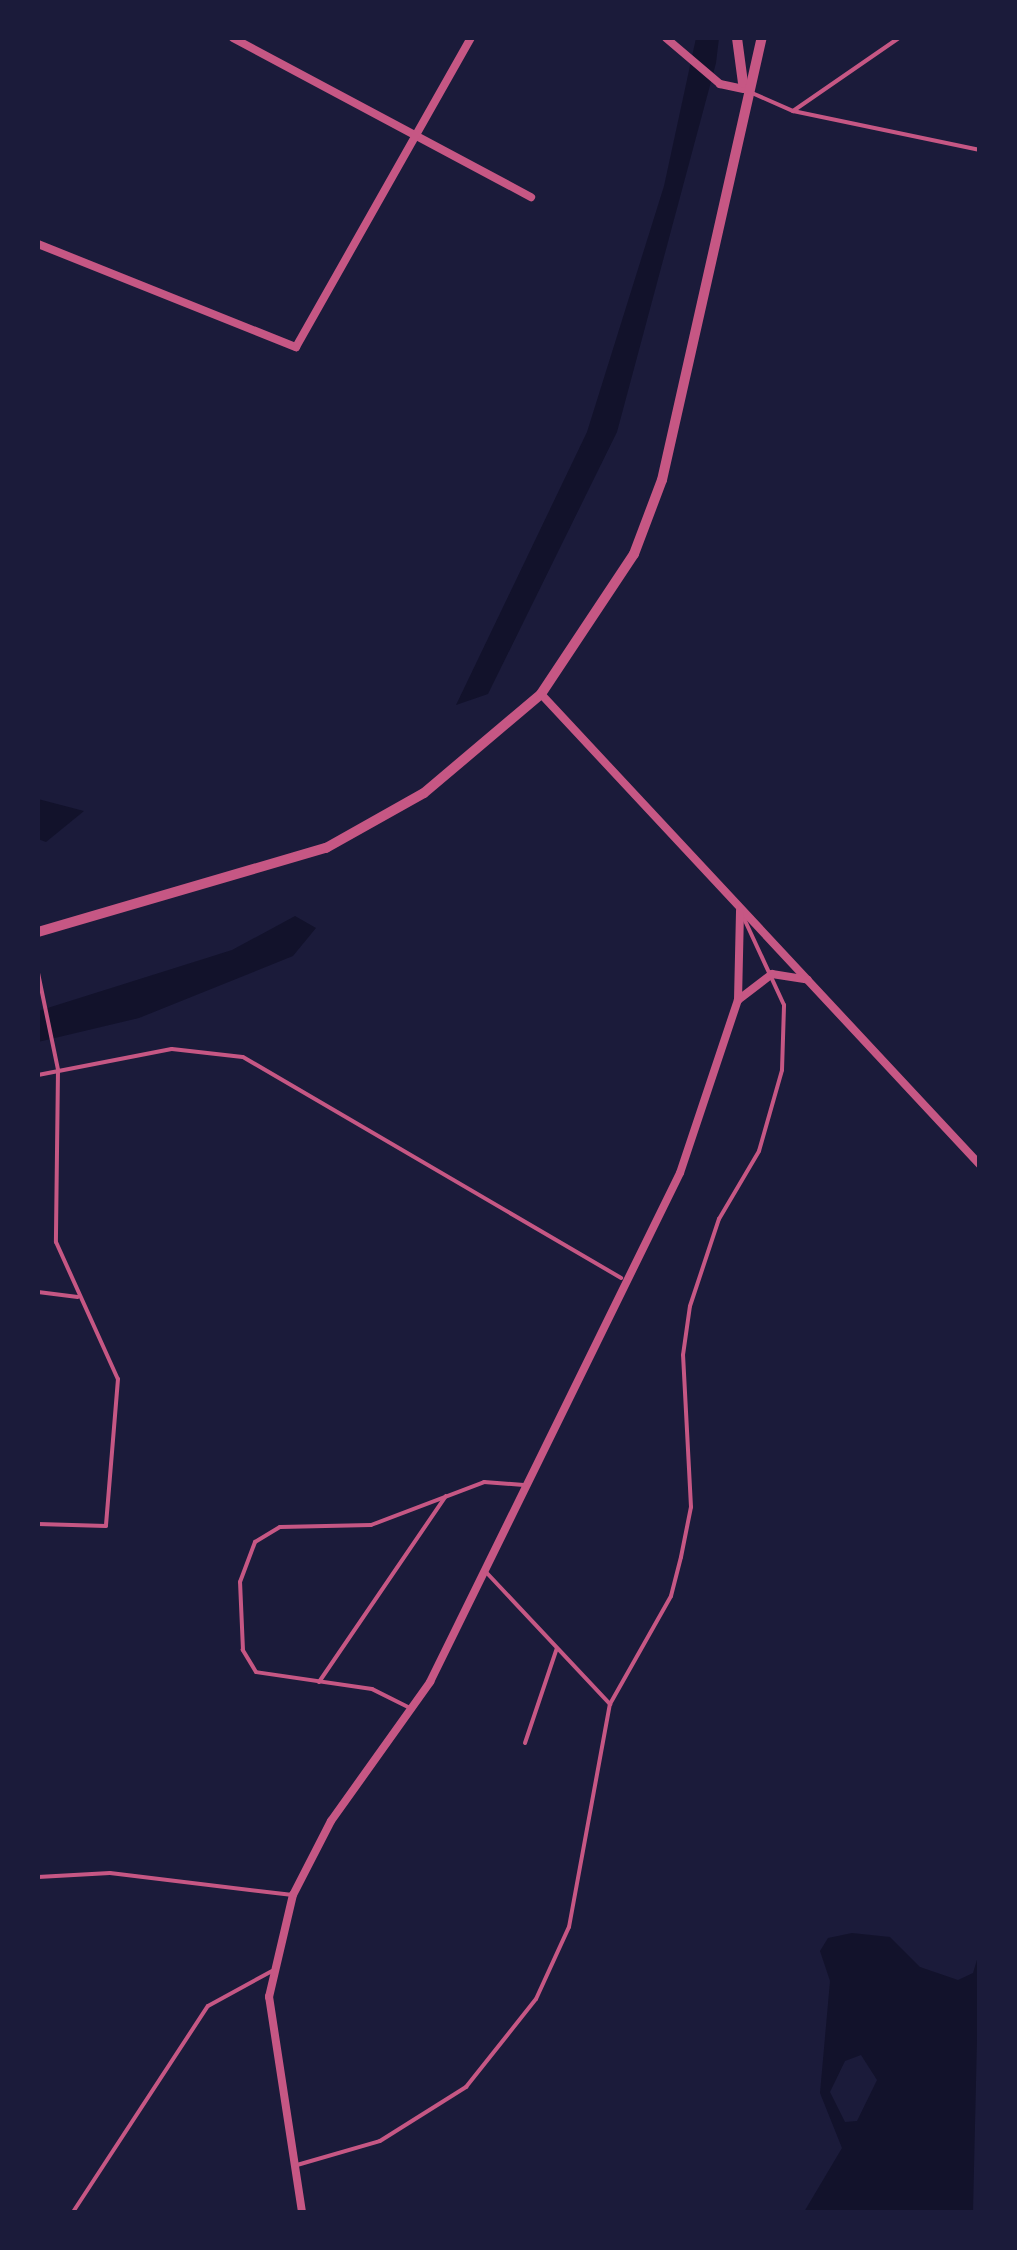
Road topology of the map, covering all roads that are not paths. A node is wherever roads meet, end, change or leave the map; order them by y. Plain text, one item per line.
1 (232, 38) edge
2 (471, 38) edge
3 (666, 38) edge
4 (737, 38) edge
5 (762, 38) edge
6 (899, 38) edge
7 (744, 88) junction
8 (794, 111) junction
9 (417, 133) junction
10 (980, 150) edge
11 (531, 197) dead end
12 (38, 244) edge
13 (541, 694) junction
14 (740, 910) junction
15 (38, 932) edge
16 (38, 974) edge
17 (772, 974) junction
18 (813, 982) junction
19 (738, 1000) junction
20 (58, 1070) junction
21 (38, 1076) edge
22 (980, 1165) edge
23 (38, 1208) edge
24 (56, 1242) junction
25 (38, 1245) edge
26 (621, 1278) junction
27 (38, 1292) edge
28 (78, 1297) junction
29 (527, 1486) junction
30 (448, 1493) junction
31 (38, 1524) edge
32 (485, 1570) junction
33 (558, 1648) junction
34 (319, 1682) junction
35 (610, 1704) junction
36 (412, 1710) junction
37 (525, 1743) dead end
38 (38, 1878) edge
39 (293, 1895) junction
40 (272, 1971) junction
41 (295, 2165) junction
42 (73, 2212) edge
43 (302, 2212) edge

1 - 9 street
2 - 9 street
3 - 7 street
4 - 7 street
5 - 7 street
6 - 8 lane
7 - 8 lane
7 - 13 street
8 - 10 lane
9 - 11 street
9 - 12 street
13 - 14 street
13 - 15 street
14 - 17 lane
14 - 18 street
14 - 19 street
16 - 20 lane
17 - 18 street
17 - 19 street
17 - 35 lane
18 - 22 street
19 - 26 street
20 - 21 lane
20 - 24 lane
20 - 26 lane
23 - 25 lane
24 - 25 lane
24 - 28 lane
26 - 29 street
27 - 28 lane
28 - 31 lane
29 - 30 lane
29 - 32 street
30 - 34 lane
30 - 34 lane
32 - 33 lane
32 - 36 street
33 - 35 lane
33 - 37 lane
34 - 36 lane
35 - 41 lane
36 - 39 street
38 - 39 lane
39 - 40 street
40 - 41 street
40 - 42 lane
41 - 43 street

